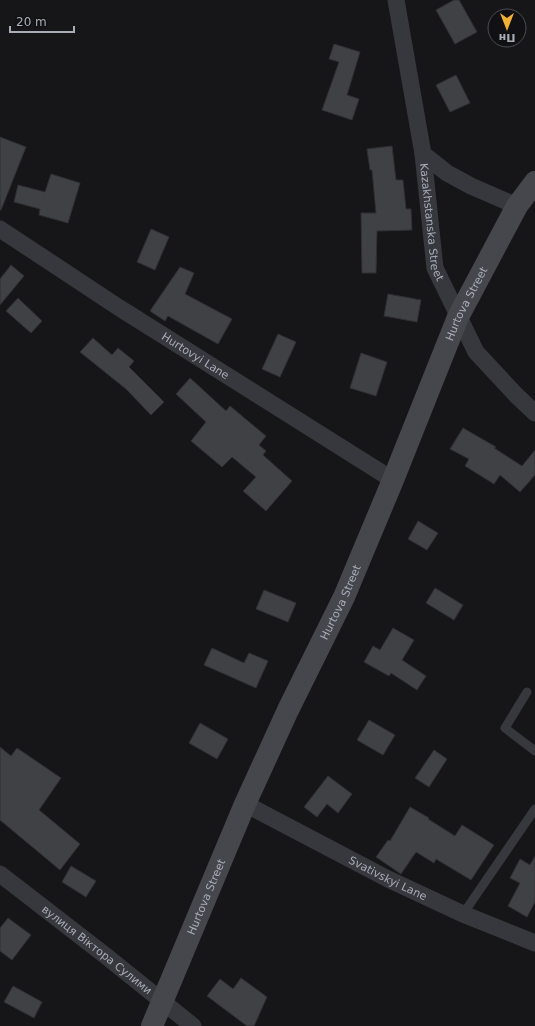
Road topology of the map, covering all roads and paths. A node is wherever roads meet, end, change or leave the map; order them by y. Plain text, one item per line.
1 (396, 0) edge
2 (423, 154) junction
3 (535, 182) edge
4 (517, 206) junction
5 (0, 229) edge
6 (458, 317) junction
7 (535, 413) edge
8 (393, 480) junction
9 (527, 692) dead end
10 (535, 751) edge
11 (245, 804) junction
12 (535, 809) edge
13 (0, 874) edge
14 (463, 914) junction
15 (535, 942) edge
16 (162, 1000) junction
17 (152, 1026) edge
18 (193, 1026) edge

1 - 2 street, Kazakhstanska Street
2 - 4 street
2 - 6 street, Kazakhstanska Street
3 - 4 street, Hurtova Street
4 - 6 street, Hurtova Street
5 - 8 street, Hurtovyi Lane
6 - 7 street, Kazakhstanska Street
6 - 8 street, Hurtova Street
8 - 11 street, Hurtova Street
9 - 10 lane
11 - 14 street, Svativskyi Lane
11 - 16 street, Hurtova Street
12 - 14 lane
13 - 16 street, вулиця Віктора Сулими
14 - 15 street, Svativskyi Lane
16 - 17 street, Hurtova Street
16 - 18 street, вулиця Віктора Сулими

